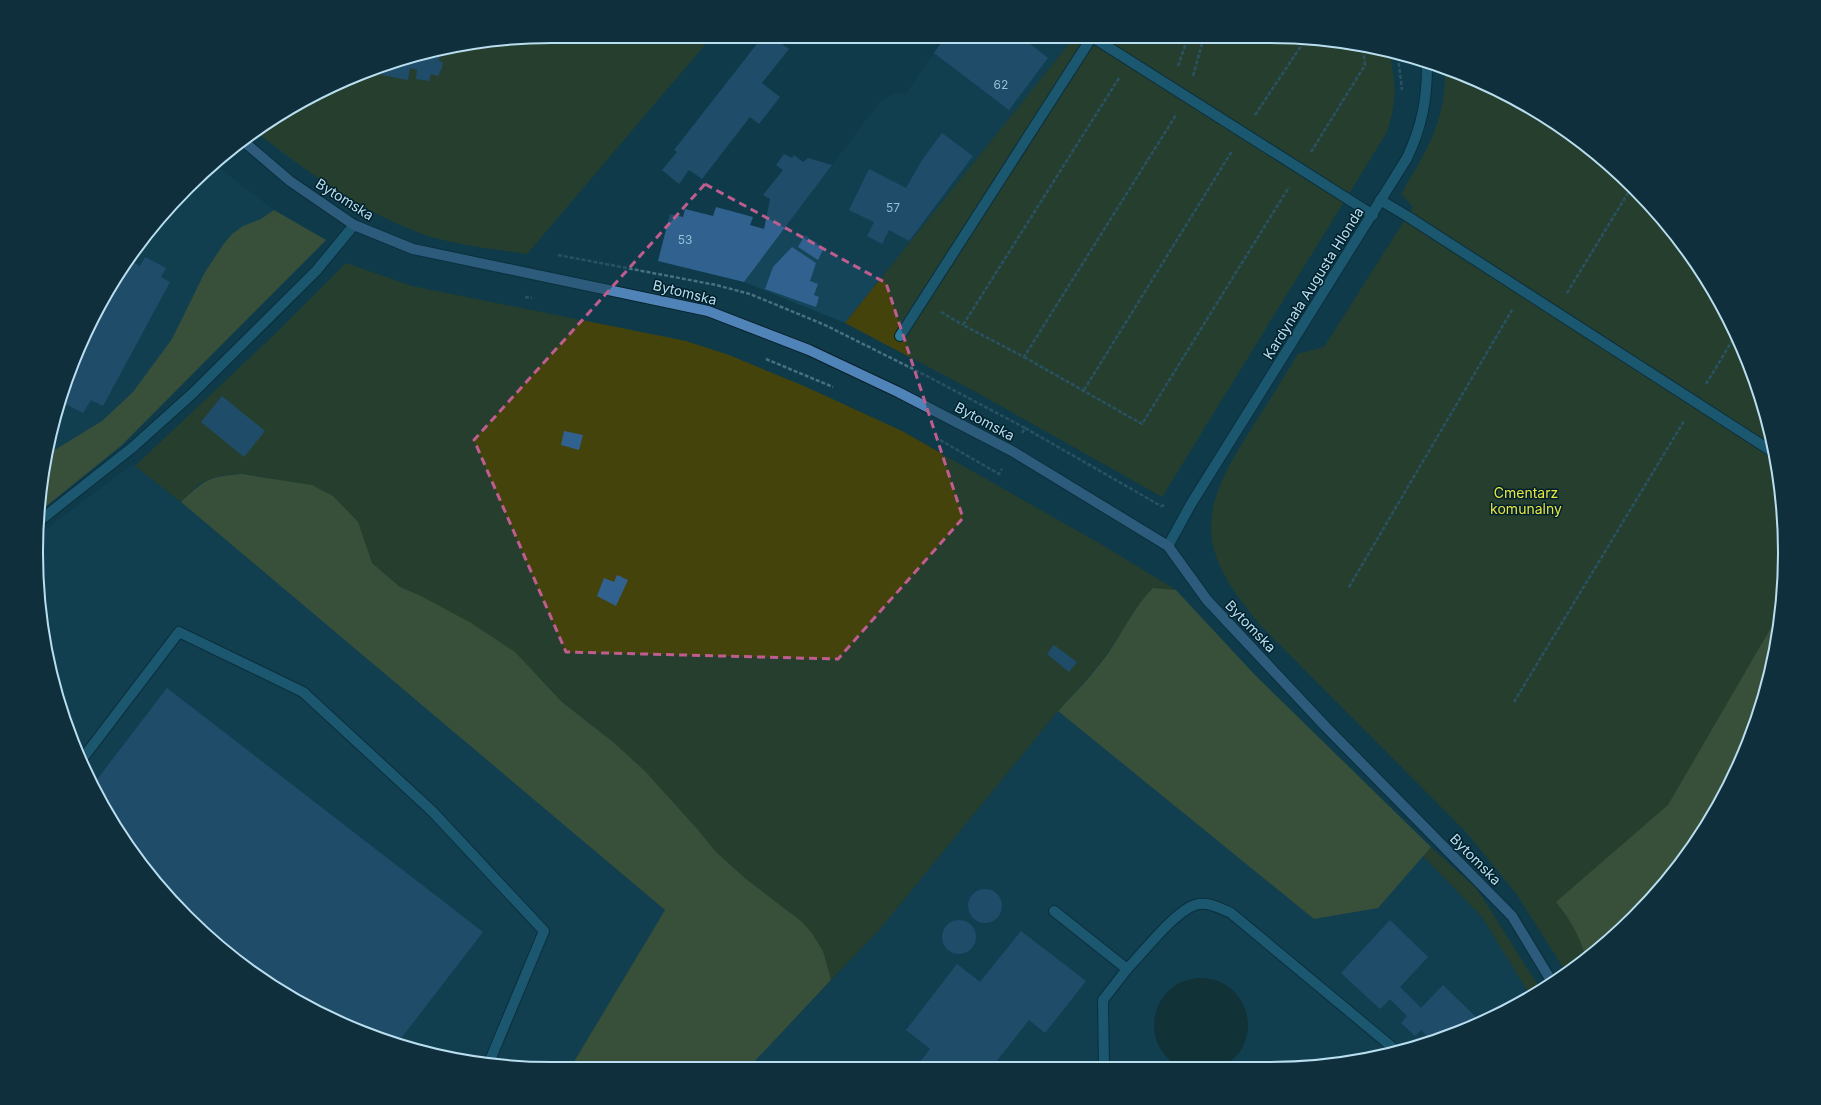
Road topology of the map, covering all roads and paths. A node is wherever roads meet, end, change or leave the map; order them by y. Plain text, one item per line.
1 (1088, 43) edge
2 (1102, 43) edge
3 (1186, 43) edge
4 (1202, 43) edge
5 (1302, 44) edge
6 (1363, 52) edge
7 (1130, 60) junction
8 (1398, 60) edge
9 (1427, 68) edge
10 (1171, 87) junction
11 (1402, 96) dead end
12 (1187, 97) junction
13 (1244, 132) junction
14 (247, 144) edge
15 (1301, 168) junction
16 (1628, 191) edge
17 (1380, 200) junction
18 (1373, 215) junction
19 (354, 226) junction
20 (1523, 290) junction
21 (525, 297) dead end
22 (532, 298) dead end
23 (923, 302) junction
24 (1556, 312) junction
25 (963, 325) junction
26 (900, 336) dead end
27 (1732, 342) edge
28 (759, 355) dead end
29 (1024, 357) junction
30 (837, 389) dead end
31 (1084, 390) junction
32 (1695, 402) junction
33 (933, 436) dead end
34 (1767, 448) edge
35 (1012, 451) junction
36 (1170, 505) dead end
37 (44, 517) edge
38 (1168, 546) junction
39 (1349, 587) dead end
40 (1514, 702) dead end
41 (86, 755) edge
42 (1054, 911) dead end
43 (1127, 969) junction
44 (1549, 978) edge
45 (1392, 1047) edge
46 (491, 1058) edge
47 (1104, 1062) edge

1 - 23 street
2 - 7 street
3 - 10 path
4 - 12 path
5 - 13 path
6 - 15 path
7 - 10 street
7 - 25 path
8 - 11 path
9 - 17 street, Kardynała Augusta Hlonda
10 - 12 street
12 - 13 street
12 - 29 path
13 - 15 street
13 - 31 path
14 - 19 street, Bytomska
15 - 18 street
15 - 31 path
16 - 24 path
17 - 18 street, Kardynała Augusta Hlonda
17 - 20 street
18 - 38 street, Kardynała Augusta Hlonda
19 - 35 street, Bytomska
19 - 37 street
20 - 24 street
20 - 39 path
21 - 22 path
23 - 25 path
23 - 26 street
24 - 32 street
25 - 29 path
27 - 32 path
28 - 30 path
29 - 31 path
32 - 34 street
32 - 40 path
33 - 35 path
35 - 36 path
35 - 38 street, Bytomska
38 - 44 street, Bytomska
41 - 46 street
42 - 43 street
43 - 45 street
43 - 47 street

